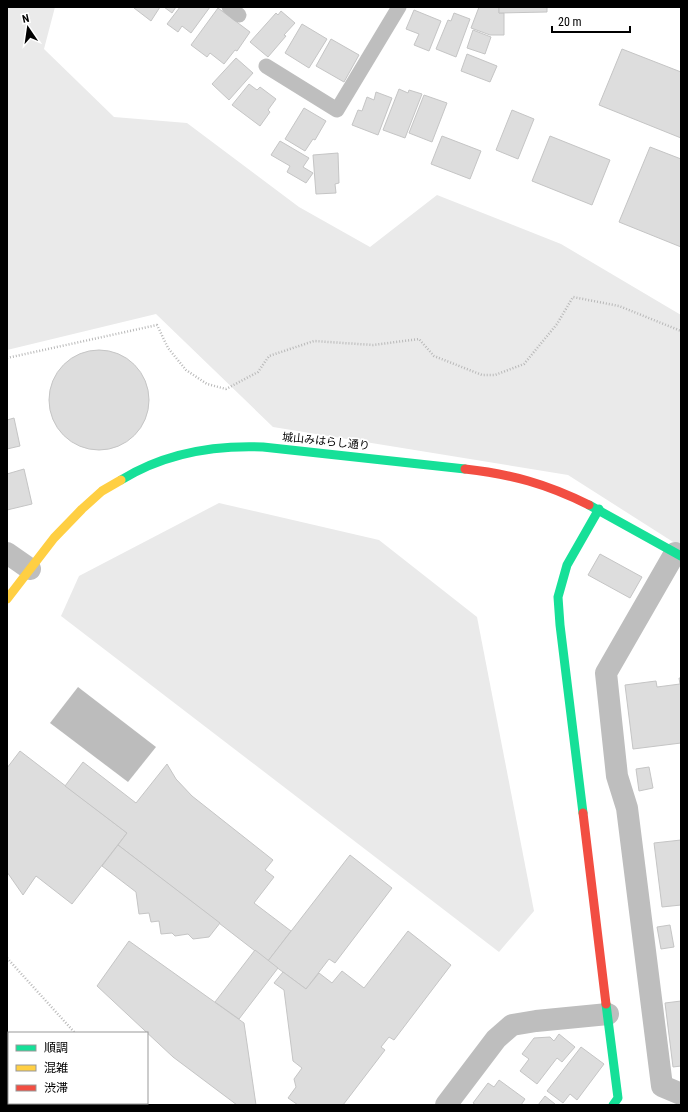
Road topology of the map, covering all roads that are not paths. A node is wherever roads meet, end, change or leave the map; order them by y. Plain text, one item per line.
1 (399, 7) edge
2 (266, 66) dead end
3 (599, 509) junction
4 (7, 553) edge
5 (678, 554) edge
6 (30, 569) junction
7 (7, 599) edge
8 (608, 1014) junction
9 (681, 1094) edge
10 (446, 1105) edge
11 (613, 1105) edge

1 - 2 lane
3 - 5 street, 城山みはらし通り
3 - 6 street, 城山みはらし通り
3 - 8 street
4 - 6 street
5 - 9 street
6 - 7 street, 城山みはらし通り
8 - 10 street
8 - 11 street

